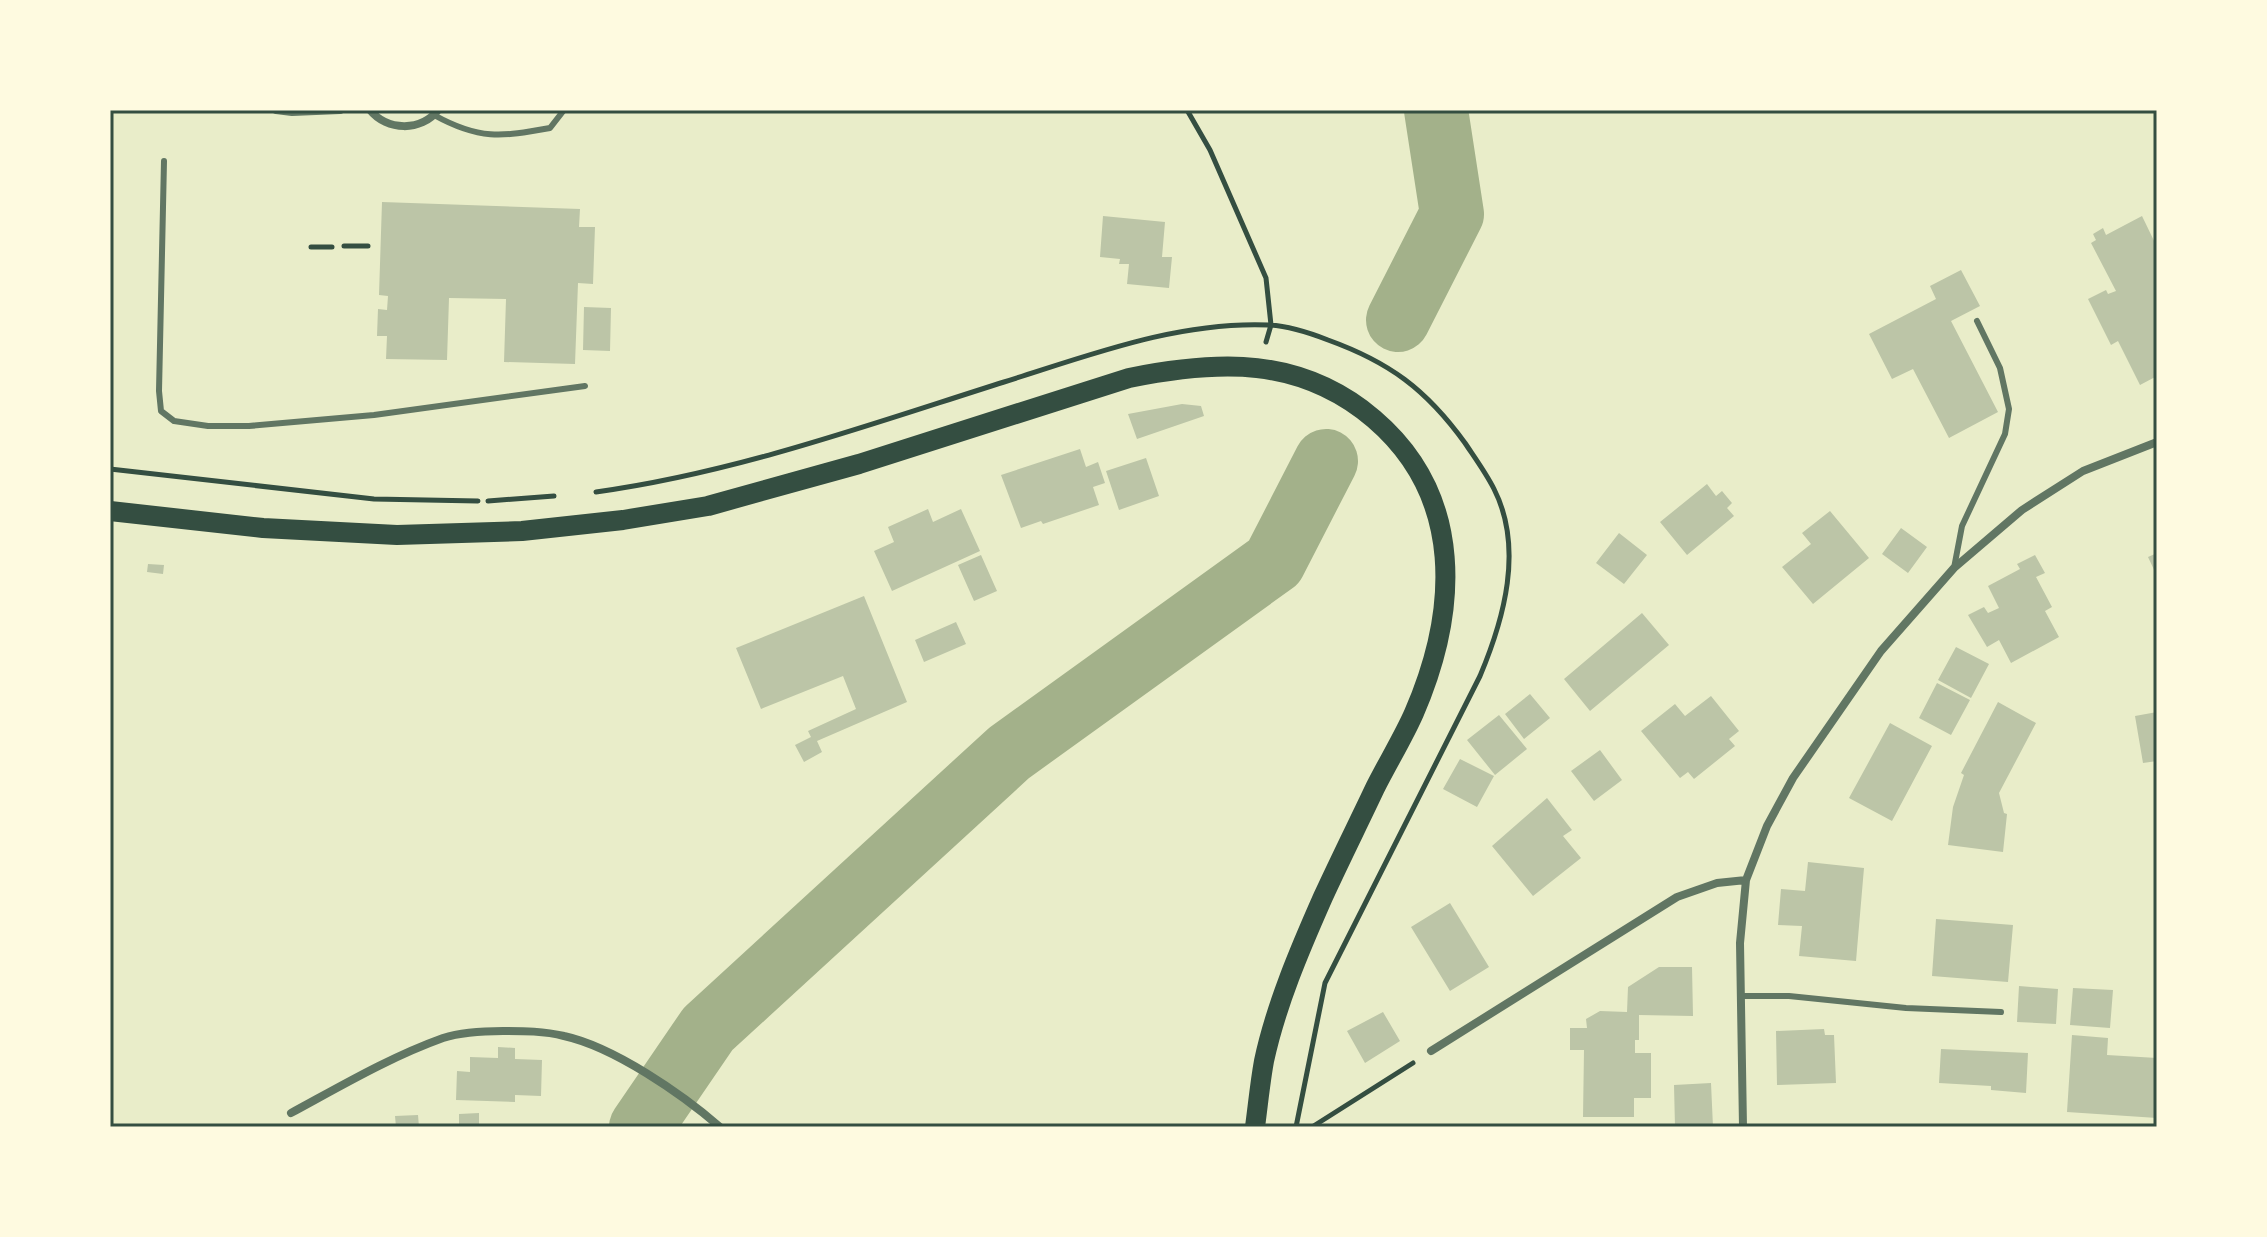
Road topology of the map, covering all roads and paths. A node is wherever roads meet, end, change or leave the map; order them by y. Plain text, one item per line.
1 (276, 110) edge
2 (340, 110) edge
3 (370, 110) edge
4 (564, 110) edge
5 (1187, 110) edge
6 (436, 113) edge
7 (164, 161) dead end
8 (344, 246) dead end
9 (368, 246) dead end
10 (311, 247) dead end
11 (332, 247) dead end
12 (1977, 321) dead end
13 (1271, 325) junction
14 (1259, 367) junction
15 (585, 386) dead end
16 (2157, 442) edge
17 (110, 469) edge
18 (592, 492) dead end
19 (565, 496) dead end
20 (110, 511) edge
21 (1954, 568) junction
22 (1746, 880) junction
23 (1740, 996) junction
24 (2001, 1012) dead end
25 (1431, 1051) joint
26 (291, 1113) dead end
27 (720, 1127) edge
28 (1255, 1127) edge
29 (1296, 1127) edge
30 (1312, 1127) edge
31 (1743, 1127) edge

1 - 2 street
3 - 6 street
4 - 6 lane
5 - 13 path
7 - 15 lane
8 - 9 path
10 - 11 path
12 - 21 lane
13 - 14 path
13 - 18 path
13 - 29 path
14 - 20 main road
14 - 28 main road
16 - 21 street
17 - 19 path
21 - 22 street
22 - 23 street
22 - 25 street
23 - 24 lane
23 - 31 street
25 - 30 path
26 - 27 street

